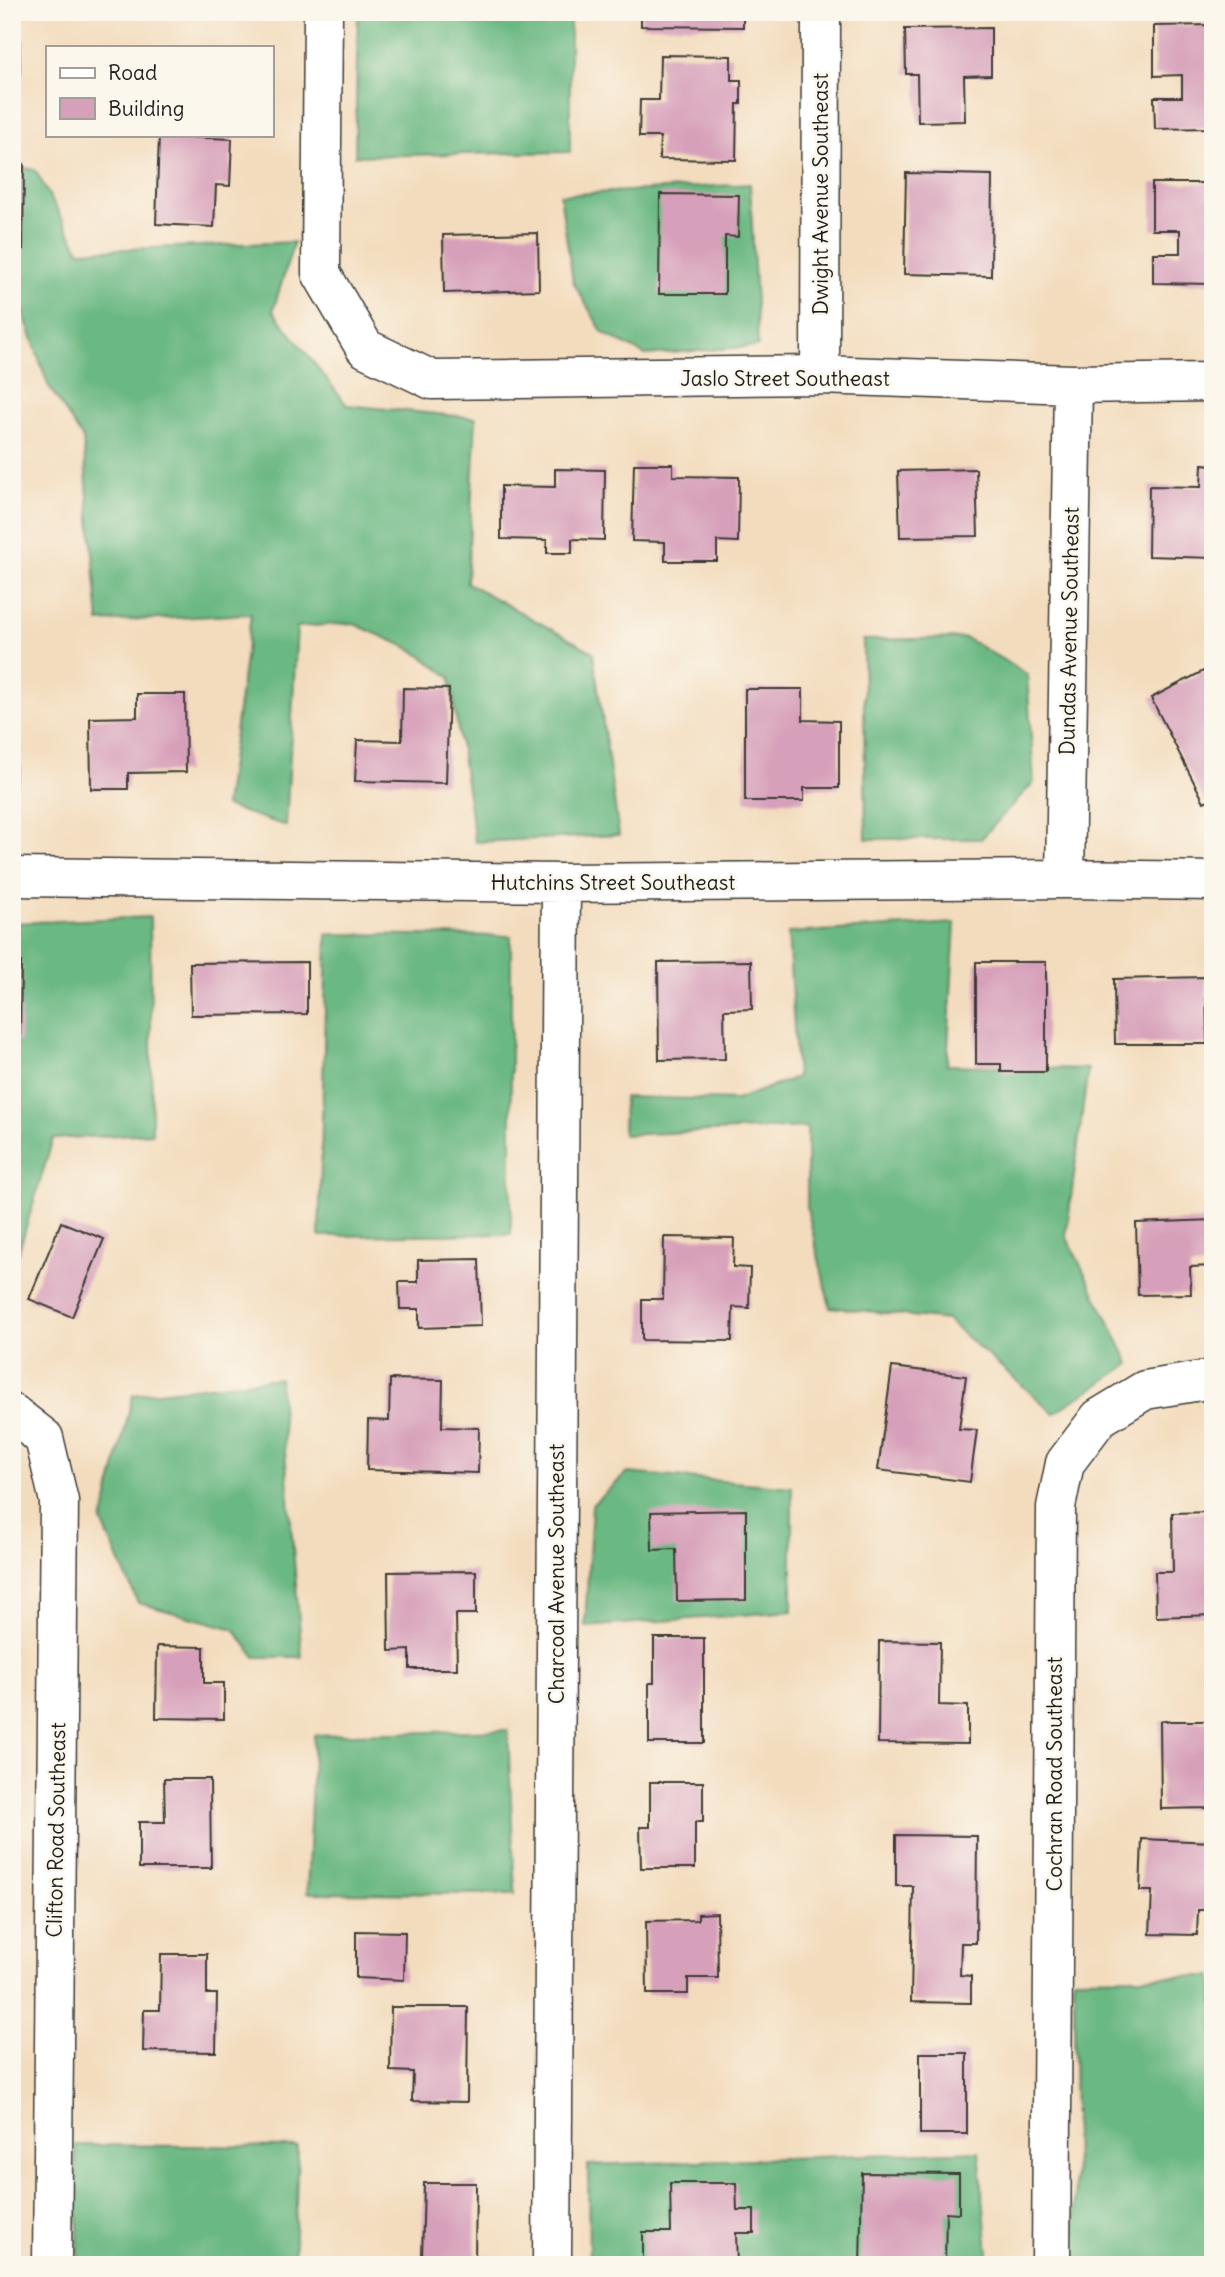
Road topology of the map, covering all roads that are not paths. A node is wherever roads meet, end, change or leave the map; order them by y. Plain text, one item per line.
1 (323, 12) edge
2 (821, 12) edge
3 (820, 375) junction
4 (1213, 382) edge
5 (1073, 384) junction
6 (12, 877) edge
7 (1065, 879) junction
8 (1213, 881) edge
9 (561, 883) junction
10 (1213, 1379) edge
11 (12, 1413) edge
12 (52, 2265) edge
13 (552, 2265) edge
14 (1051, 2265) edge

1 - 3 street, Jaslo Street Southeast
2 - 3 street, Dwight Avenue Southeast
3 - 5 street, Jaslo Street Southeast
4 - 5 street, Jaslo Street Southeast
5 - 7 street, Dundas Avenue Southeast
6 - 9 street, Hutchins Street Southeast
7 - 8 street, Hutchins Street Southeast
7 - 9 street, Hutchins Street Southeast
9 - 13 street, Charcoal Avenue Southeast
10 - 14 street, Cochran Road Southeast
11 - 12 street, Clifton Road Southeast

